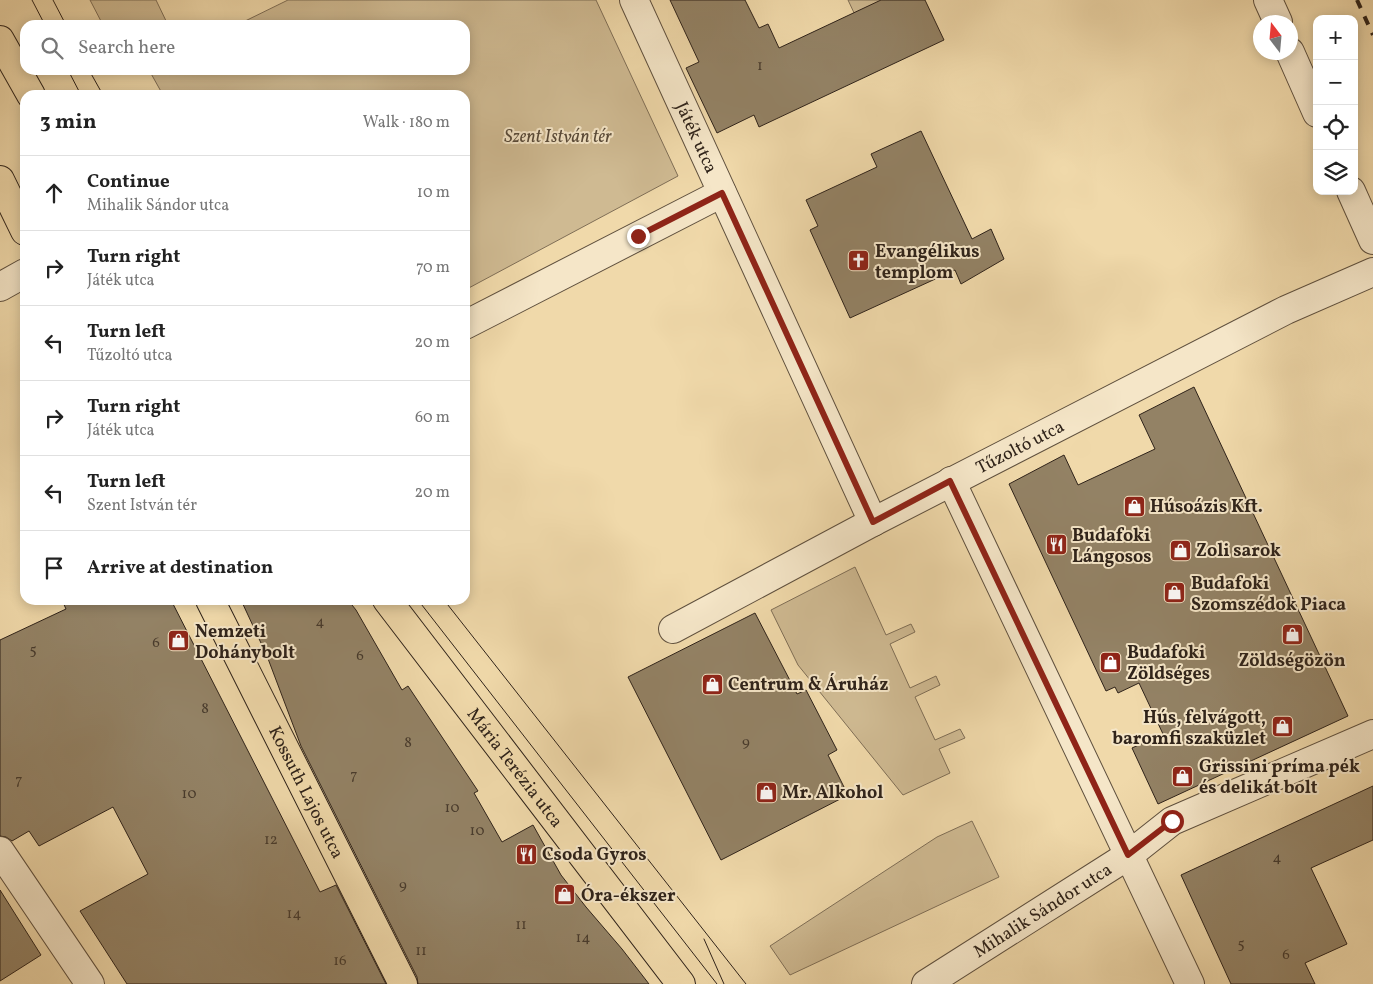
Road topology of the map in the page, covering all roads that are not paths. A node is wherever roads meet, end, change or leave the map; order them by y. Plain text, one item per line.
1 (634, 0) edge
2 (1268, 0) edge
3 (1275, 15) edge
4 (0, 40) edge
5 (1293, 60) edge
6 (7, 70) edge
7 (26, 90) edge
8 (1313, 105) edge
9 (0, 180) edge
10 (722, 193) junction
11 (1353, 195) edge
12 (20, 221) edge
13 (1373, 240) edge
14 (1373, 272) edge
15 (20, 276) edge
16 (0, 287) edge
17 (470, 322) edge
18 (950, 481) junction
19 (873, 522) junction
20 (213, 605) edge
21 (391, 605) edge
22 (673, 629) dead end
23 (1373, 734) edge
24 (0, 852) edge
25 (1128, 855) junction
26 (90, 984) edge
27 (403, 984) edge
28 (681, 984) edge
29 (926, 984) edge
30 (1190, 984) edge

1 - 10 street, Játék utca
2 - 3 street
4 - 6 main road
5 - 8 street
6 - 7 main road
9 - 12 main road
10 - 17 street
10 - 19 street, Játék utca
11 - 13 street
14 - 18 street, Tűzoltó utca
15 - 16 street
18 - 19 street, Tűzoltó utca
18 - 25 street
19 - 22 street, Tűzoltó utca
20 - 27 main road, Kossuth Lajos utca
21 - 28 main road, Mária Terézia utca
23 - 25 street, Mihalik Sándor utca
24 - 26 street
25 - 29 street, Mihalik Sándor utca
25 - 30 street

